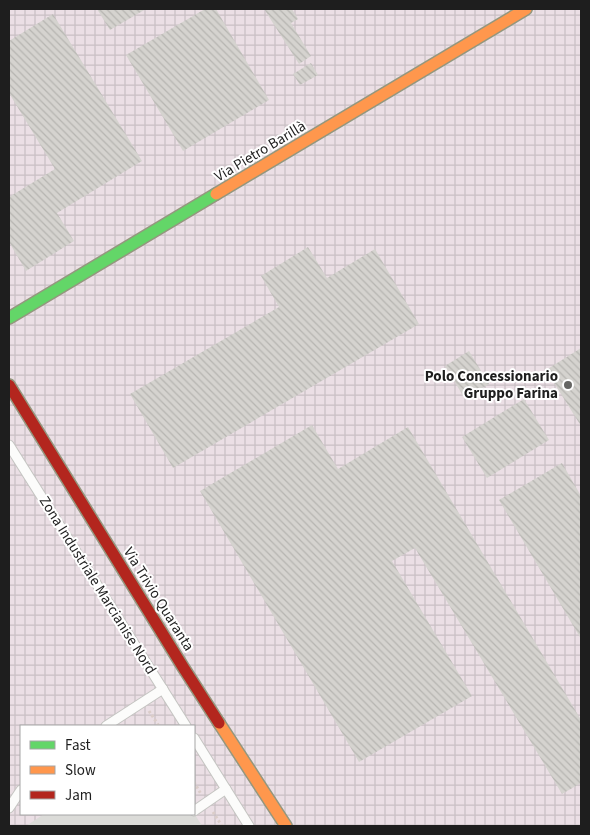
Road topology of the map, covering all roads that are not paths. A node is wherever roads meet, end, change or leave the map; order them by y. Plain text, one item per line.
1 (526, 9) edge
2 (9, 318) edge
3 (9, 385) edge
4 (9, 445) edge
5 (164, 689) junction
6 (108, 725) edge
7 (185, 725) edge
8 (195, 740) edge
9 (226, 789) junction
10 (20, 792) edge
11 (9, 808) edge
12 (195, 810) edge
13 (250, 826) edge
14 (286, 826) edge

1 - 2 street, Via Pietro Barillà
3 - 14 street, Via Trivio Quaranta
4 - 5 lane, Zona Industriale Marcianise Nord
5 - 6 lane
5 - 7 lane, Zona Industriale Marcianise Nord
8 - 9 lane
9 - 12 lane
9 - 13 lane
10 - 11 lane

